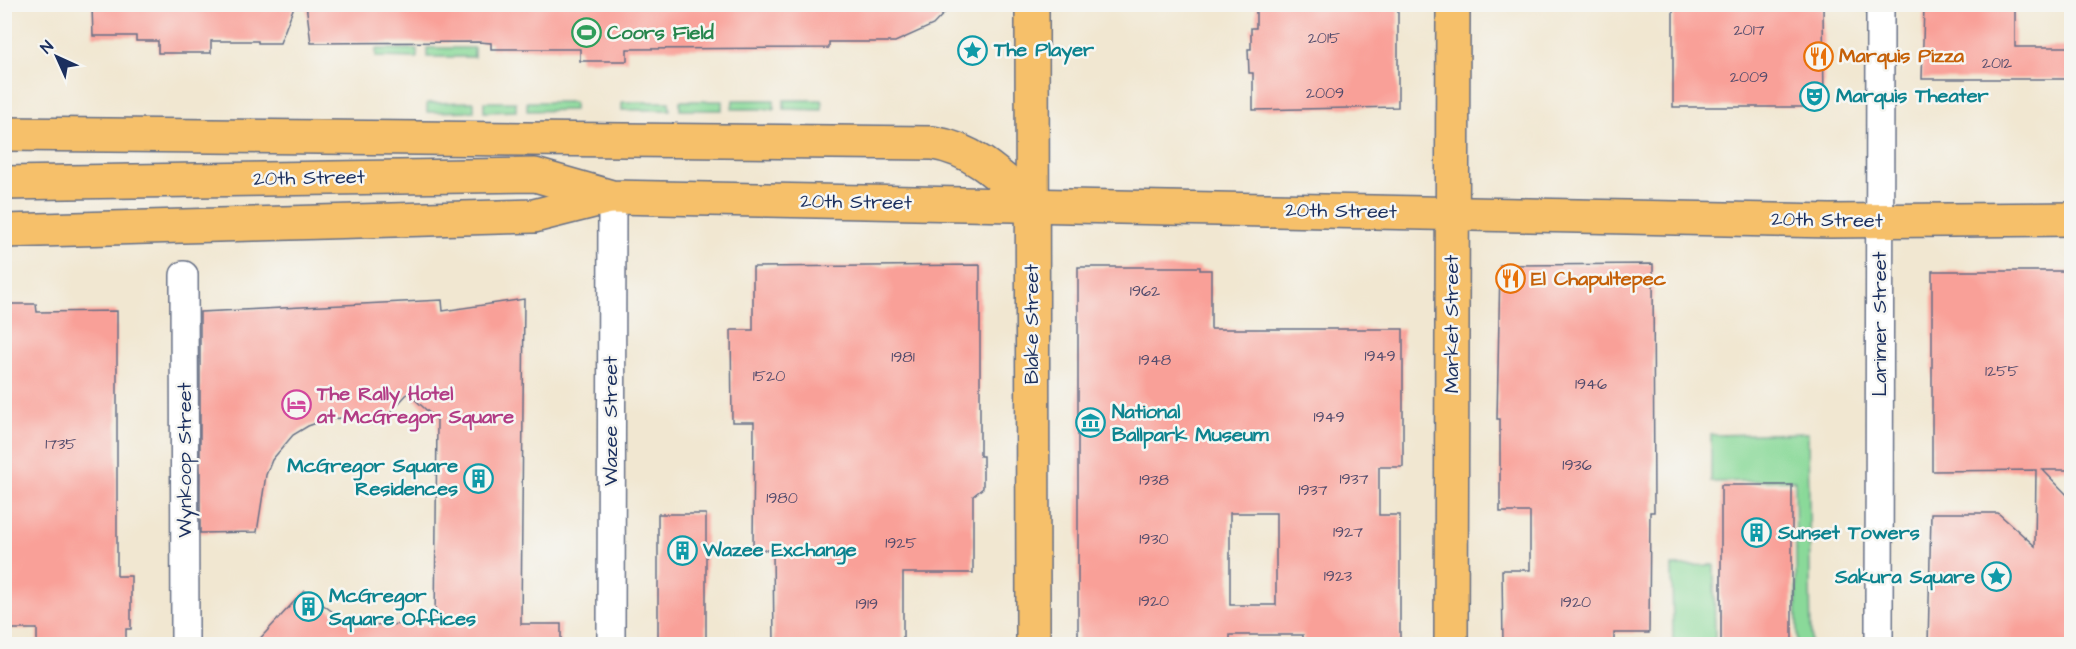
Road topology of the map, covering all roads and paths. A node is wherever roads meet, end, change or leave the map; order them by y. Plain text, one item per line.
1 (1032, 4) edge
2 (1453, 4) edge
3 (1880, 4) edge
4 (4, 134) edge
5 (4, 183) edge
6 (612, 197) junction
7 (1032, 205) junction
8 (1452, 213) junction
9 (2072, 219) edge
10 (1879, 221) junction
11 (4, 231) edge
12 (184, 275) dead end
13 (185, 645) edge
14 (611, 645) edge
15 (1033, 645) edge
16 (1451, 645) edge
17 (1879, 645) edge

1 - 7 main road, Blake Street
2 - 8 main road, Market Street
3 - 10 street, Larimer Street
4 - 7 main road
5 - 6 main road, 20th Street
6 - 7 main road, 20th Street
6 - 11 main road, 20th Street
6 - 14 street, Wazee Street
7 - 8 main road, 20th Street
7 - 15 main road, Blake Street
8 - 10 main road, 20th Street
8 - 16 main road, Market Street
9 - 10 main road, 20th Street
10 - 17 street, Larimer Street
12 - 13 street, Wynkoop Street

